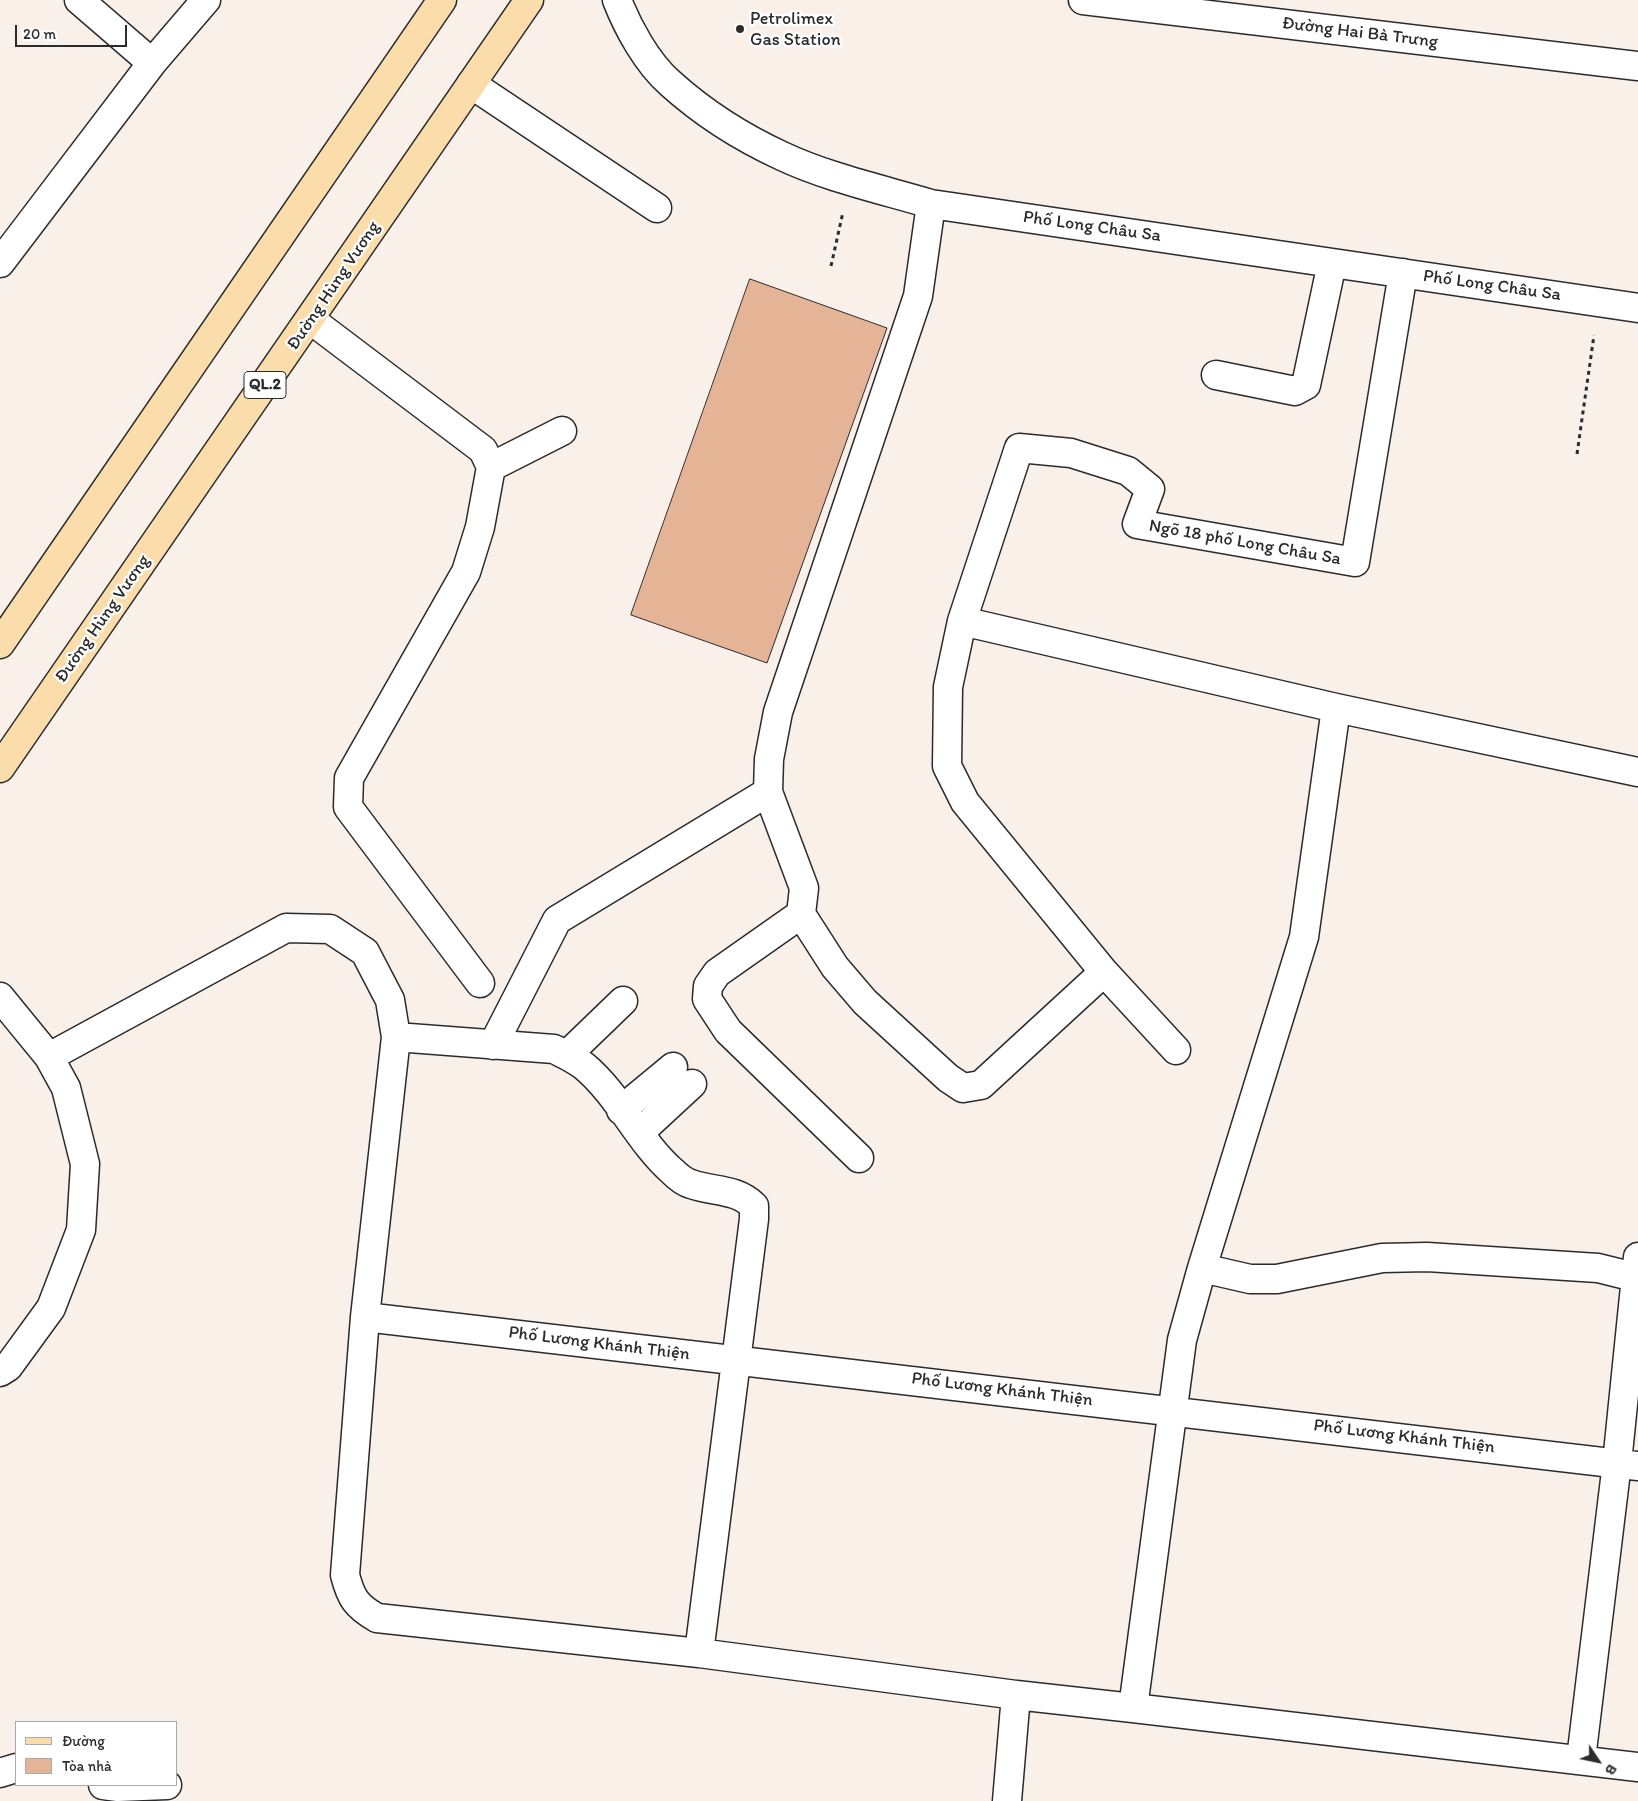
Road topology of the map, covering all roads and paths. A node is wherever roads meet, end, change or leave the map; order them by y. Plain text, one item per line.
1 (78, 0) edge
2 (206, 0) edge
3 (442, 0) edge
4 (528, 0) edge
5 (617, 0) edge
6 (1083, 0) edge
7 (152, 63) junction
8 (1638, 66) edge
9 (472, 84) junction
10 (850, 180) junction
11 (931, 204) junction
12 (657, 208) dead end
13 (0, 263) edge
14 (1332, 263) junction
15 (831, 266) dead end
16 (1404, 273) junction
17 (1598, 302) junction
18 (1638, 308) edge
19 (311, 320) junction
20 (1216, 374) dead end
21 (562, 431) dead end
22 (1577, 454) dead end
23 (491, 467) junction
24 (962, 621) junction
25 (0, 644) edge
26 (1336, 708) junction
27 (0, 768) edge
28 (1638, 772) edge
29 (768, 792) junction
30 (801, 914) junction
31 (1104, 972) junction
32 (480, 983) dead end
33 (0, 997) edge
34 (623, 1001) dead end
35 (396, 1037) junction
36 (493, 1045) junction
37 (1176, 1050) dead end
38 (567, 1055) junction
39 (49, 1058) junction
40 (621, 1110) junction
41 (639, 1133) junction
42 (859, 1158) dead end
43 (1202, 1268) junction
44 (1637, 1271) edge
45 (365, 1317) junction
46 (737, 1360) junction
47 (0, 1372) edge
48 (1175, 1410) junction
49 (1627, 1464) edge
50 (699, 1653) junction
51 (1016, 1695) junction
52 (1133, 1708) junction
53 (1582, 1759) junction
54 (1638, 1767) edge
55 (15, 1768) edge
56 (0, 1773) edge
57 (110, 1786) edge
58 (138, 1786) edge
59 (1007, 1801) edge

1 - 7 street
2 - 7 street
3 - 25 main road
4 - 9 main road, Đường Hùng Vương / QL.2
5 - 10 street, Phố Long Châu Sa
6 - 8 street, Đường Hai Bà Trưng
7 - 13 street
9 - 12 street
9 - 19 main road, Đường Hùng Vương / QL.2
10 - 11 street, Phố Long Châu Sa
10 - 15 path
11 - 14 street, Phố Long Châu Sa
11 - 29 street
14 - 16 street, Phố Long Châu Sa
14 - 20 street
16 - 17 street, Phố Long Châu Sa
16 - 24 street, Ngõ 18 phố Long Châu Sa
17 - 18 street, Phố Long Châu Sa
17 - 22 path
19 - 23 street
19 - 27 main road, Đường Hùng Vương / QL.2
21 - 23 street
23 - 32 street
24 - 26 street
24 - 31 street
26 - 28 street
26 - 43 street
29 - 30 street
29 - 36 street
30 - 31 street
30 - 42 street
31 - 37 street
33 - 39 street
34 - 38 street
35 - 36 street
35 - 39 street
35 - 45 street
36 - 38 street
38 - 40 street
39 - 47 street
40 - 41 street
40 - 41 street
41 - 46 street
43 - 44 street
43 - 48 street
44 - 49 street
45 - 46 street, Phố Lương Khánh Thiện
45 - 50 street
46 - 48 street, Phố Lương Khánh Thiện
46 - 50 street
48 - 49 street, Phố Lương Khánh Thiện
48 - 52 street
49 - 53 street
50 - 51 street
51 - 52 street
51 - 59 street
52 - 53 street
53 - 54 street
55 - 56 street
57 - 58 street

